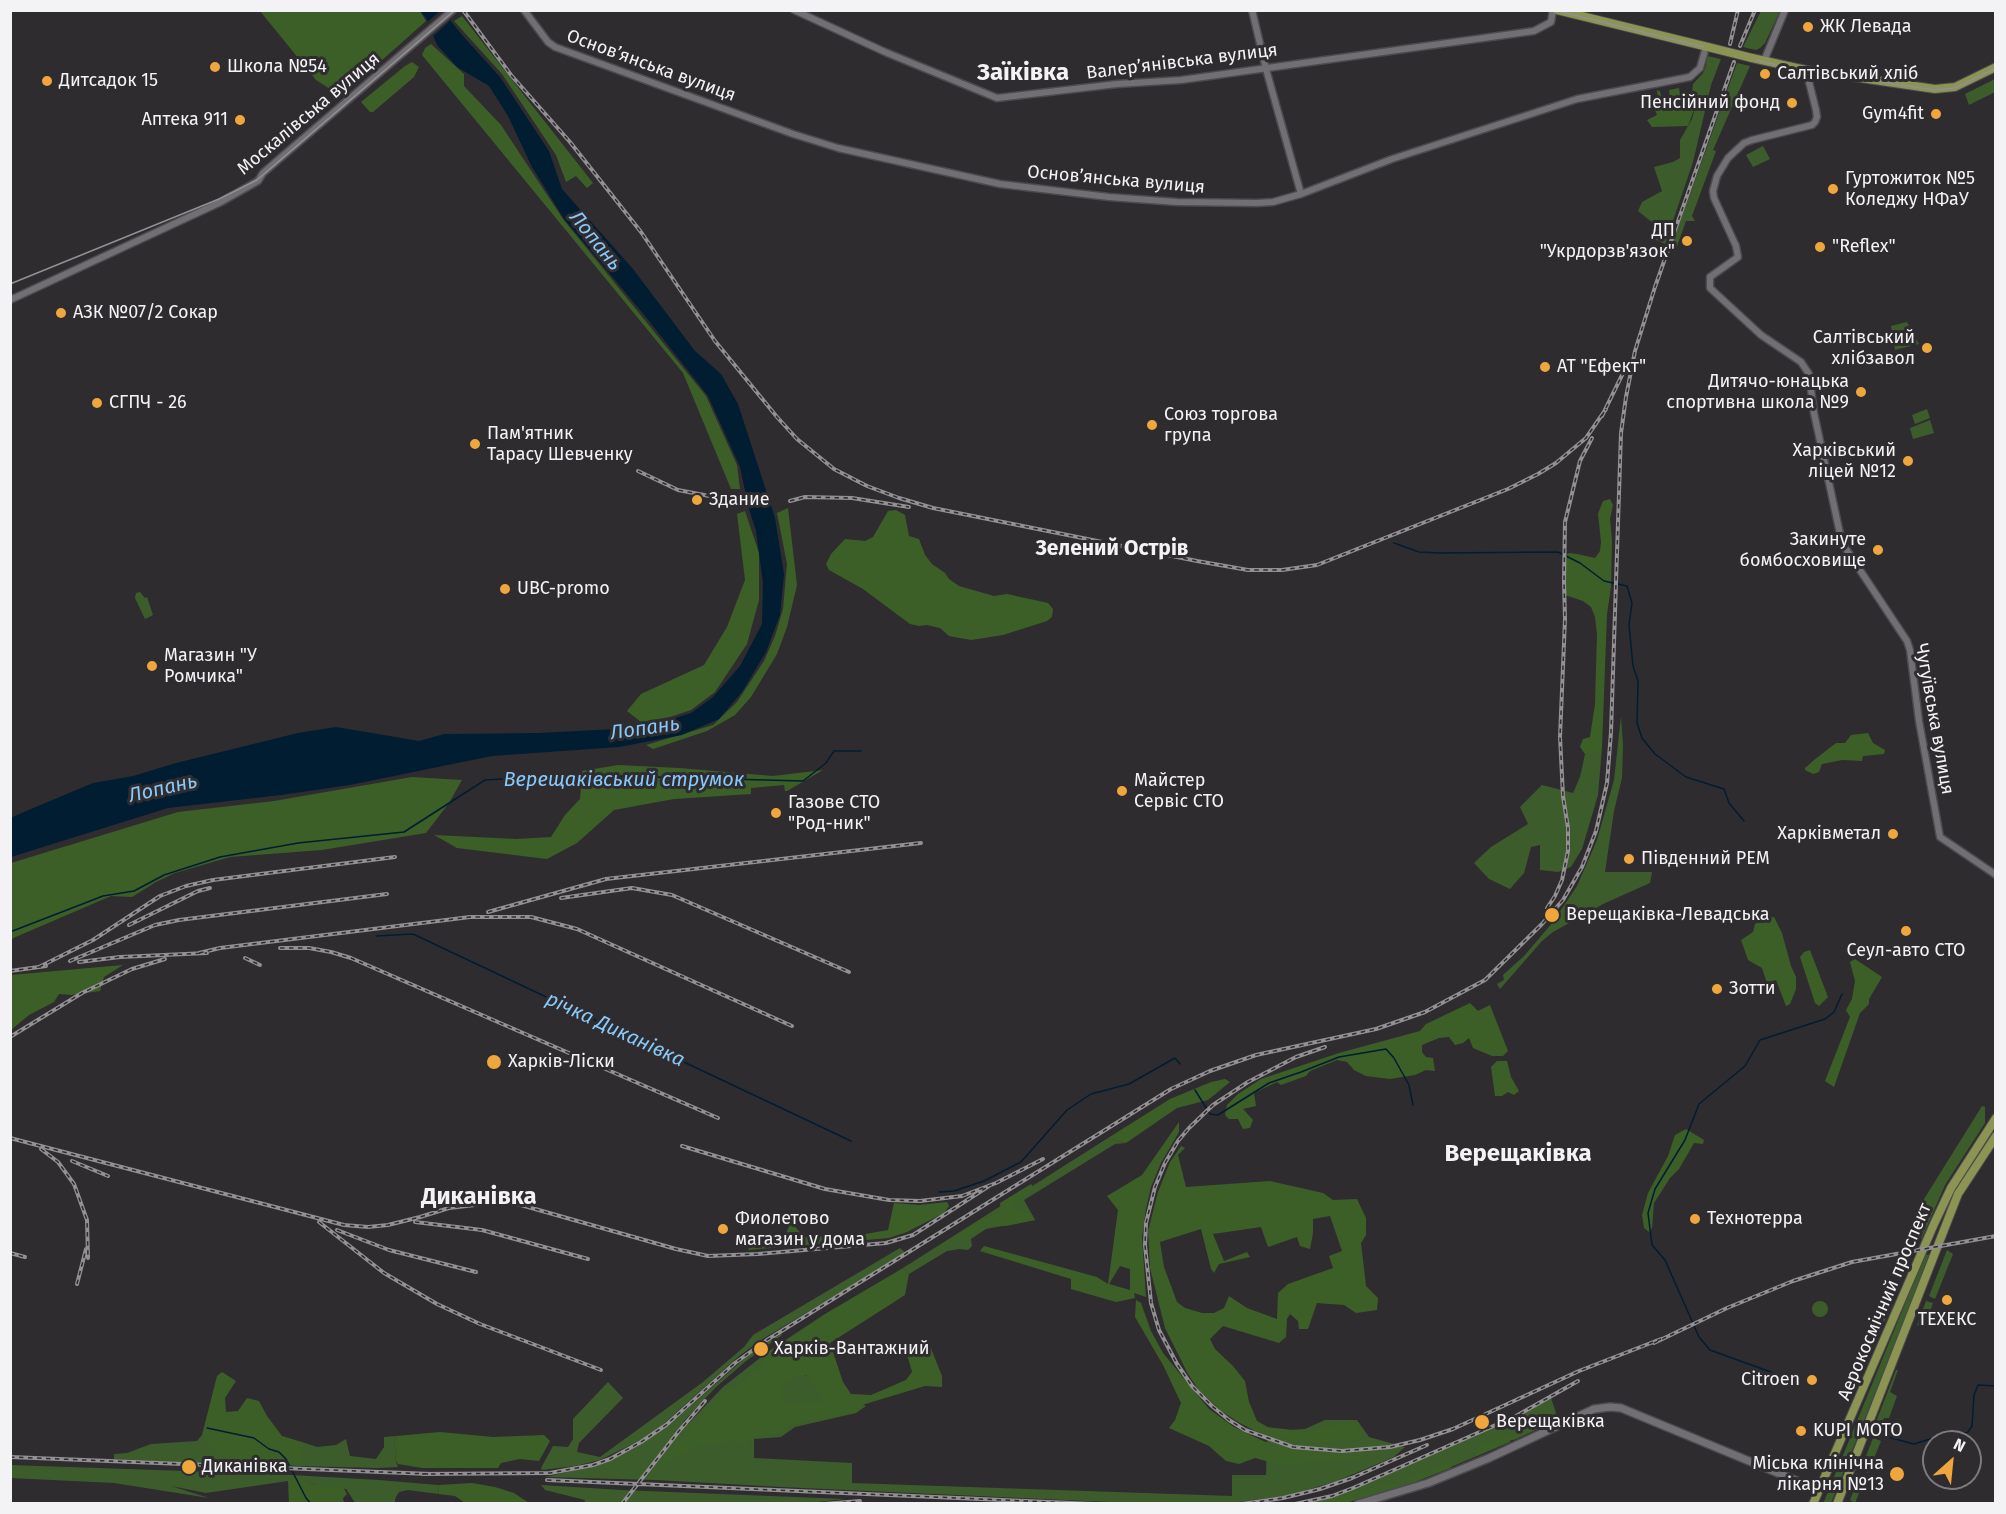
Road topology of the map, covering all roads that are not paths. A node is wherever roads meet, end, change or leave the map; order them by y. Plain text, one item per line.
1 (453, 10) edge
2 (524, 10) edge
3 (794, 10) edge
4 (1252, 10) edge
5 (1553, 10) edge
6 (1557, 10) edge
7 (1785, 10) edge
8 (1707, 47) junction
9 (1764, 61) junction
10 (1995, 67) edge
11 (1266, 69) junction
12 (1806, 70) junction
13 (1301, 194) junction
14 (10, 300) edge
15 (1995, 875) edge
16 (1995, 1118) edge
17 (1995, 1136) edge
18 (1819, 1490) junction
19 (1358, 1503) edge
20 (1813, 1503) edge
21 (1837, 1503) edge

1 - 14 street, Москалівська вулиця
2 - 13 street, Основ’янська вулиця
3 - 11 street, Валер’янівська вулиця
4 - 11 street
5 - 11 street, Валер’янівська вулиця
6 - 8 main road
7 - 9 street
8 - 9 main road, bridge
8 - 13 street, Основ’янська вулиця
9 - 12 main road
10 - 12 main road
11 - 13 street
12 - 15 street, Чугуївська вулиця
16 - 18 main road, Аерокосмічний проспект
17 - 21 main road, Аерокосмічний проспект
18 - 19 main road
18 - 20 main road, Аерокосмічний проспект

